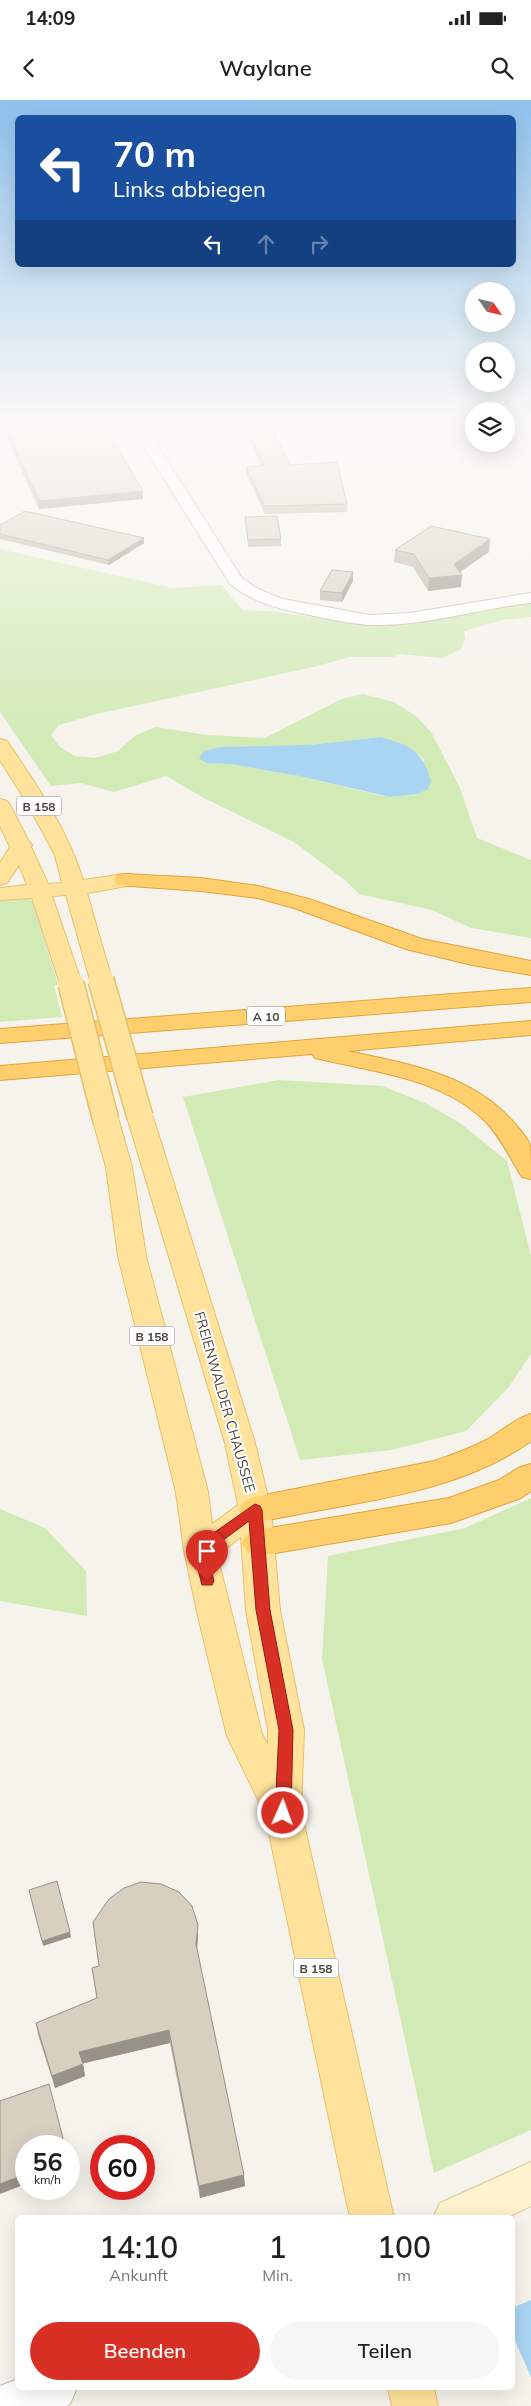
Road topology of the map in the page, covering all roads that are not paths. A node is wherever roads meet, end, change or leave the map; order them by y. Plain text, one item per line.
1 (204, 531) edge
2 (531, 586) edge
3 (531, 598) edge
4 (498, 600) junction
5 (0, 745) edge
6 (0, 805) edge
7 (22, 845) junction
8 (65, 854) junction
9 (0, 879) edge
10 (125, 880) junction
11 (75, 888) junction
12 (41, 890) junction
13 (0, 894) edge
14 (531, 968) edge
15 (531, 995) edge
16 (531, 1028) edge
17 (0, 1036) edge
18 (298, 1047) junction
19 (0, 1073) edge
20 (531, 1171) edge
21 (531, 1425) edge
22 (531, 1476) edge
23 (255, 1510) junction
24 (197, 1513) junction
25 (243, 1536) junction
26 (200, 1550) junction
27 (283, 1813) junction
28 (531, 2184) edge
29 (371, 2215) edge
30 (462, 2215) edge
31 (49, 2390) edge
32 (411, 2390) edge
33 (8, 2406) edge
34 (415, 2406) edge

1 - 4 street
2 - 4 street
3 - 4 street
5 - 8 main road, B 158
6 - 7 main road, B 158
7 - 9 main road
7 - 12 main road, B 158
8 - 10 main road
8 - 11 main road, B 158
10 - 11 main road
10 - 14 highway
11 - 12 main road
11 - 23 main road, FREIENWALDER CHAUSSEE / B 158, bridge
12 - 13 main road
12 - 24 main road, FREIENWALDER CHAUSSEE / B 158, bridge
15 - 17 highway, A 10
16 - 18 highway
18 - 19 highway
18 - 20 highway
21 - 23 highway
22 - 25 highway
23 - 25 main road, FREIENWALDER CHAUSSEE / B 158
24 - 25 main road
24 - 26 main road, FREIENWALDER CHAUSSEE / B 158
25 - 26 main road
25 - 27 main road, FREIENWALDER CHAUSSEE / B 158
26 - 27 main road, FREIENWALDER CHAUSSEE / B 158
27 - 29 main road, FREIENWALDER CHAUSSEE / B 158
28 - 30 main road
31 - 33 street
32 - 34 main road

